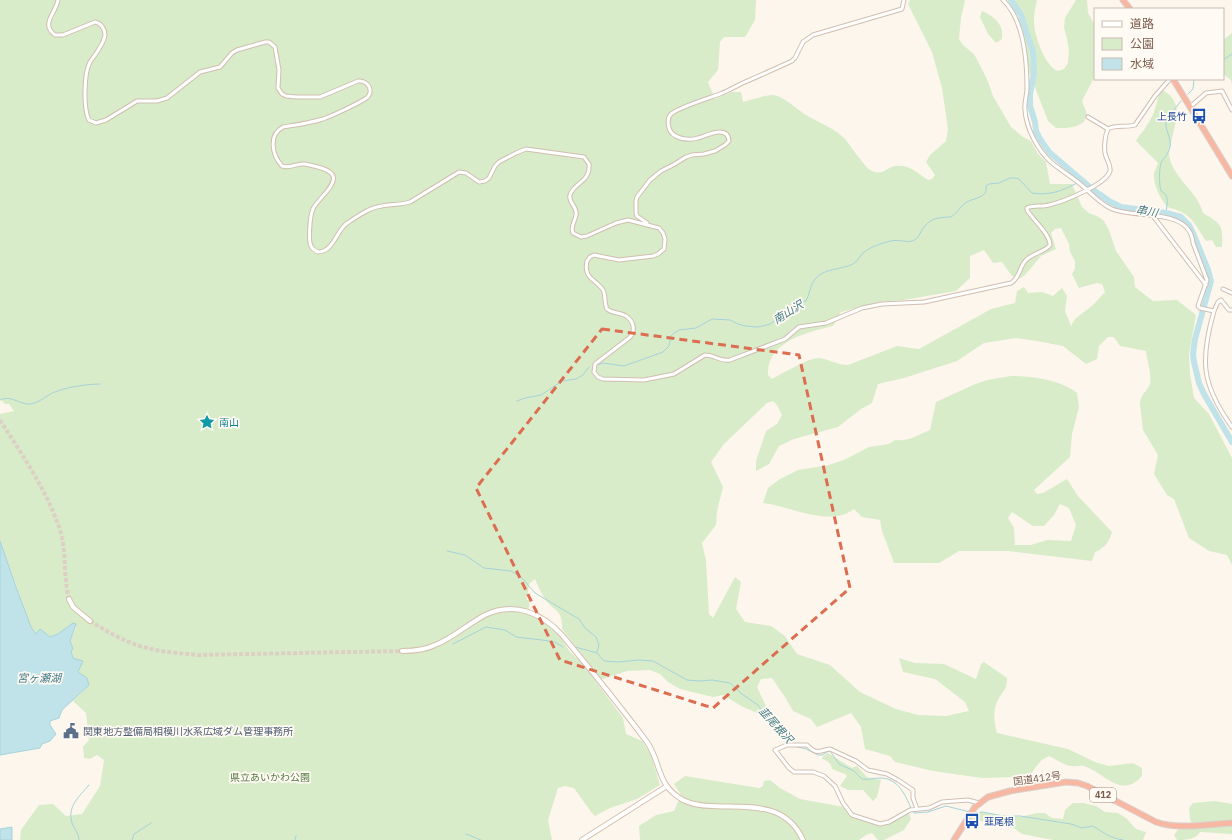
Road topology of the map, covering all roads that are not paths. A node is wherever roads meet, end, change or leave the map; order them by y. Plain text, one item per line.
1 (58, 0) edge
2 (904, 0) edge
3 (1003, 0) edge
4 (1123, 0) edge
5 (1129, 8) edge
6 (1169, 80) edge
7 (1174, 80) edge
8 (1190, 107) junction
9 (1232, 110) edge
10 (1088, 117) dead end
11 (1108, 129) junction
12 (1232, 176) edge
13 (1088, 190) junction
14 (1153, 216) junction
15 (650, 226) junction
16 (1206, 285) junction
17 (1223, 290) dead end
18 (1232, 294) edge
19 (1213, 310) junction
20 (1232, 310) edge
21 (1232, 427) edge
22 (69, 599) tunnel mouth
23 (90, 621) tunnel mouth
24 (402, 651) tunnel mouth
25 (667, 786) junction
26 (977, 805) junction
27 (917, 809) junction
28 (1232, 823) edge
29 (582, 840) edge
30 (803, 840) edge
31 (954, 840) edge

1 - 15 street
2 - 15 street
3 - 13 street
4 - 5 highway
6 - 11 street
7 - 8 highway
8 - 9 street
8 - 12 highway
10 - 11 street
11 - 13 street
13 - 14 street
13 - 15 street
14 - 16 street
14 - 16 street
16 - 19 street
17 - 18 street
19 - 20 street
19 - 21 street
22 - 23 street
24 - 25 street
25 - 29 street
25 - 30 street
26 - 27 street
26 - 28 highway, 国道412号 / 412
26 - 31 highway, 国道412号 / 412
27 - 27 street

